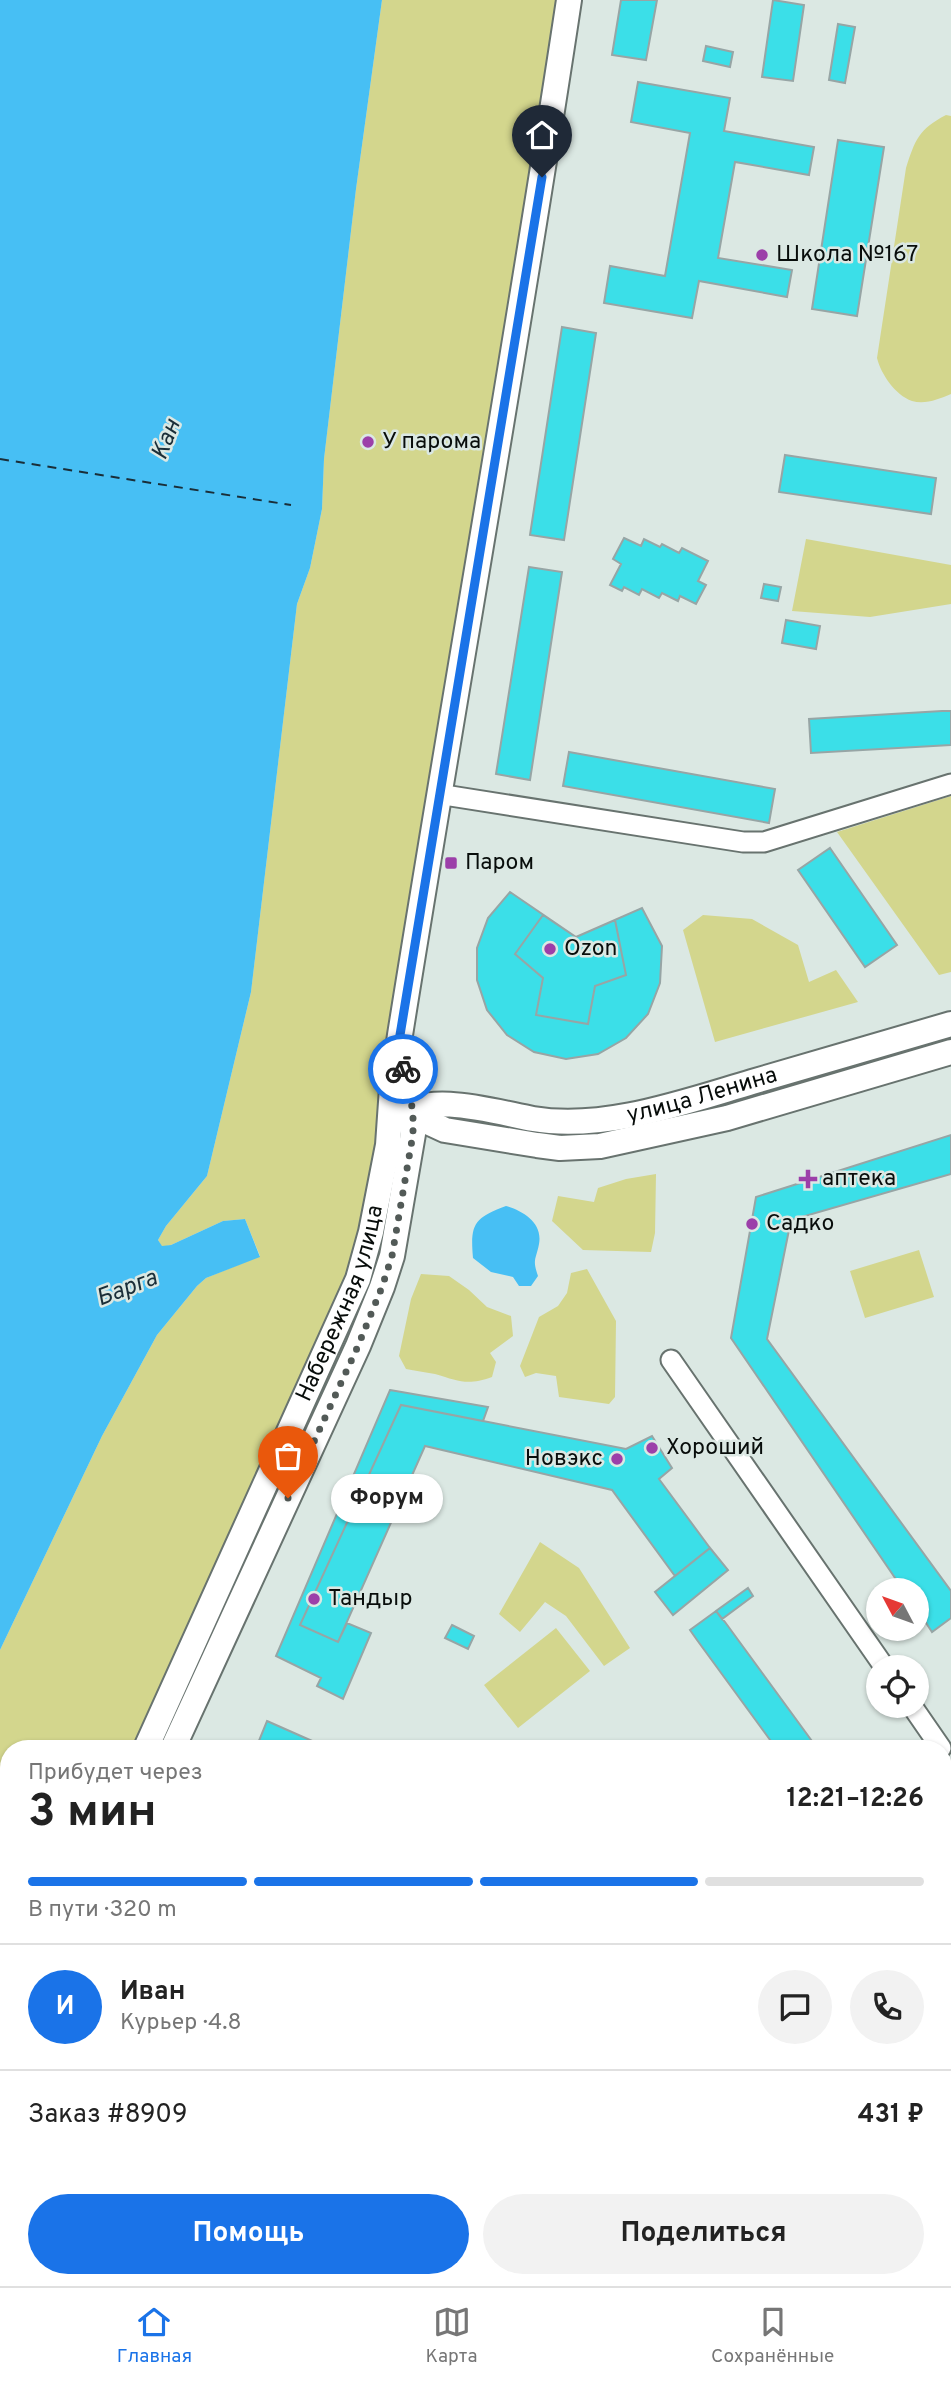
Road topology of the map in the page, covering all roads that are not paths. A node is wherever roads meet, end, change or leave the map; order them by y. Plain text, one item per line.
1 (569, 0) edge
2 (951, 784) edge
3 (438, 794) junction
4 (951, 1024) edge
5 (951, 1052) edge
6 (397, 1066) junction
7 (448, 1104) junction
8 (412, 1110) junction
9 (474, 1134) junction
10 (388, 1146) junction
11 (407, 1179) junction
12 (671, 1360) dead end
13 (206, 1646) junction
14 (876, 1655) edge
15 (920, 1718) edge
16 (151, 1740) edge
17 (176, 1740) edge
18 (935, 1740) edge

1 - 3 main road, Набережная улица
2 - 3 street
3 - 6 main road, Набережная улица
4 - 7 main road, улица Ленина
5 - 9 main road, улица Ленина
6 - 7 main road, улица Ленина
6 - 8 main road, Набережная улица
6 - 10 main road, Набережная улица
7 - 8 main road, улица Ленина
8 - 9 main road, улица Ленина
8 - 10 main road
8 - 11 main road, Набережная улица
9 - 11 main road, улица Ленина
10 - 13 main road, Набережная улица
11 - 13 main road, Набережная улица
12 - 14 street
13 - 16 main road, Набережная улица
13 - 17 main road, Набережная улица
15 - 18 street

